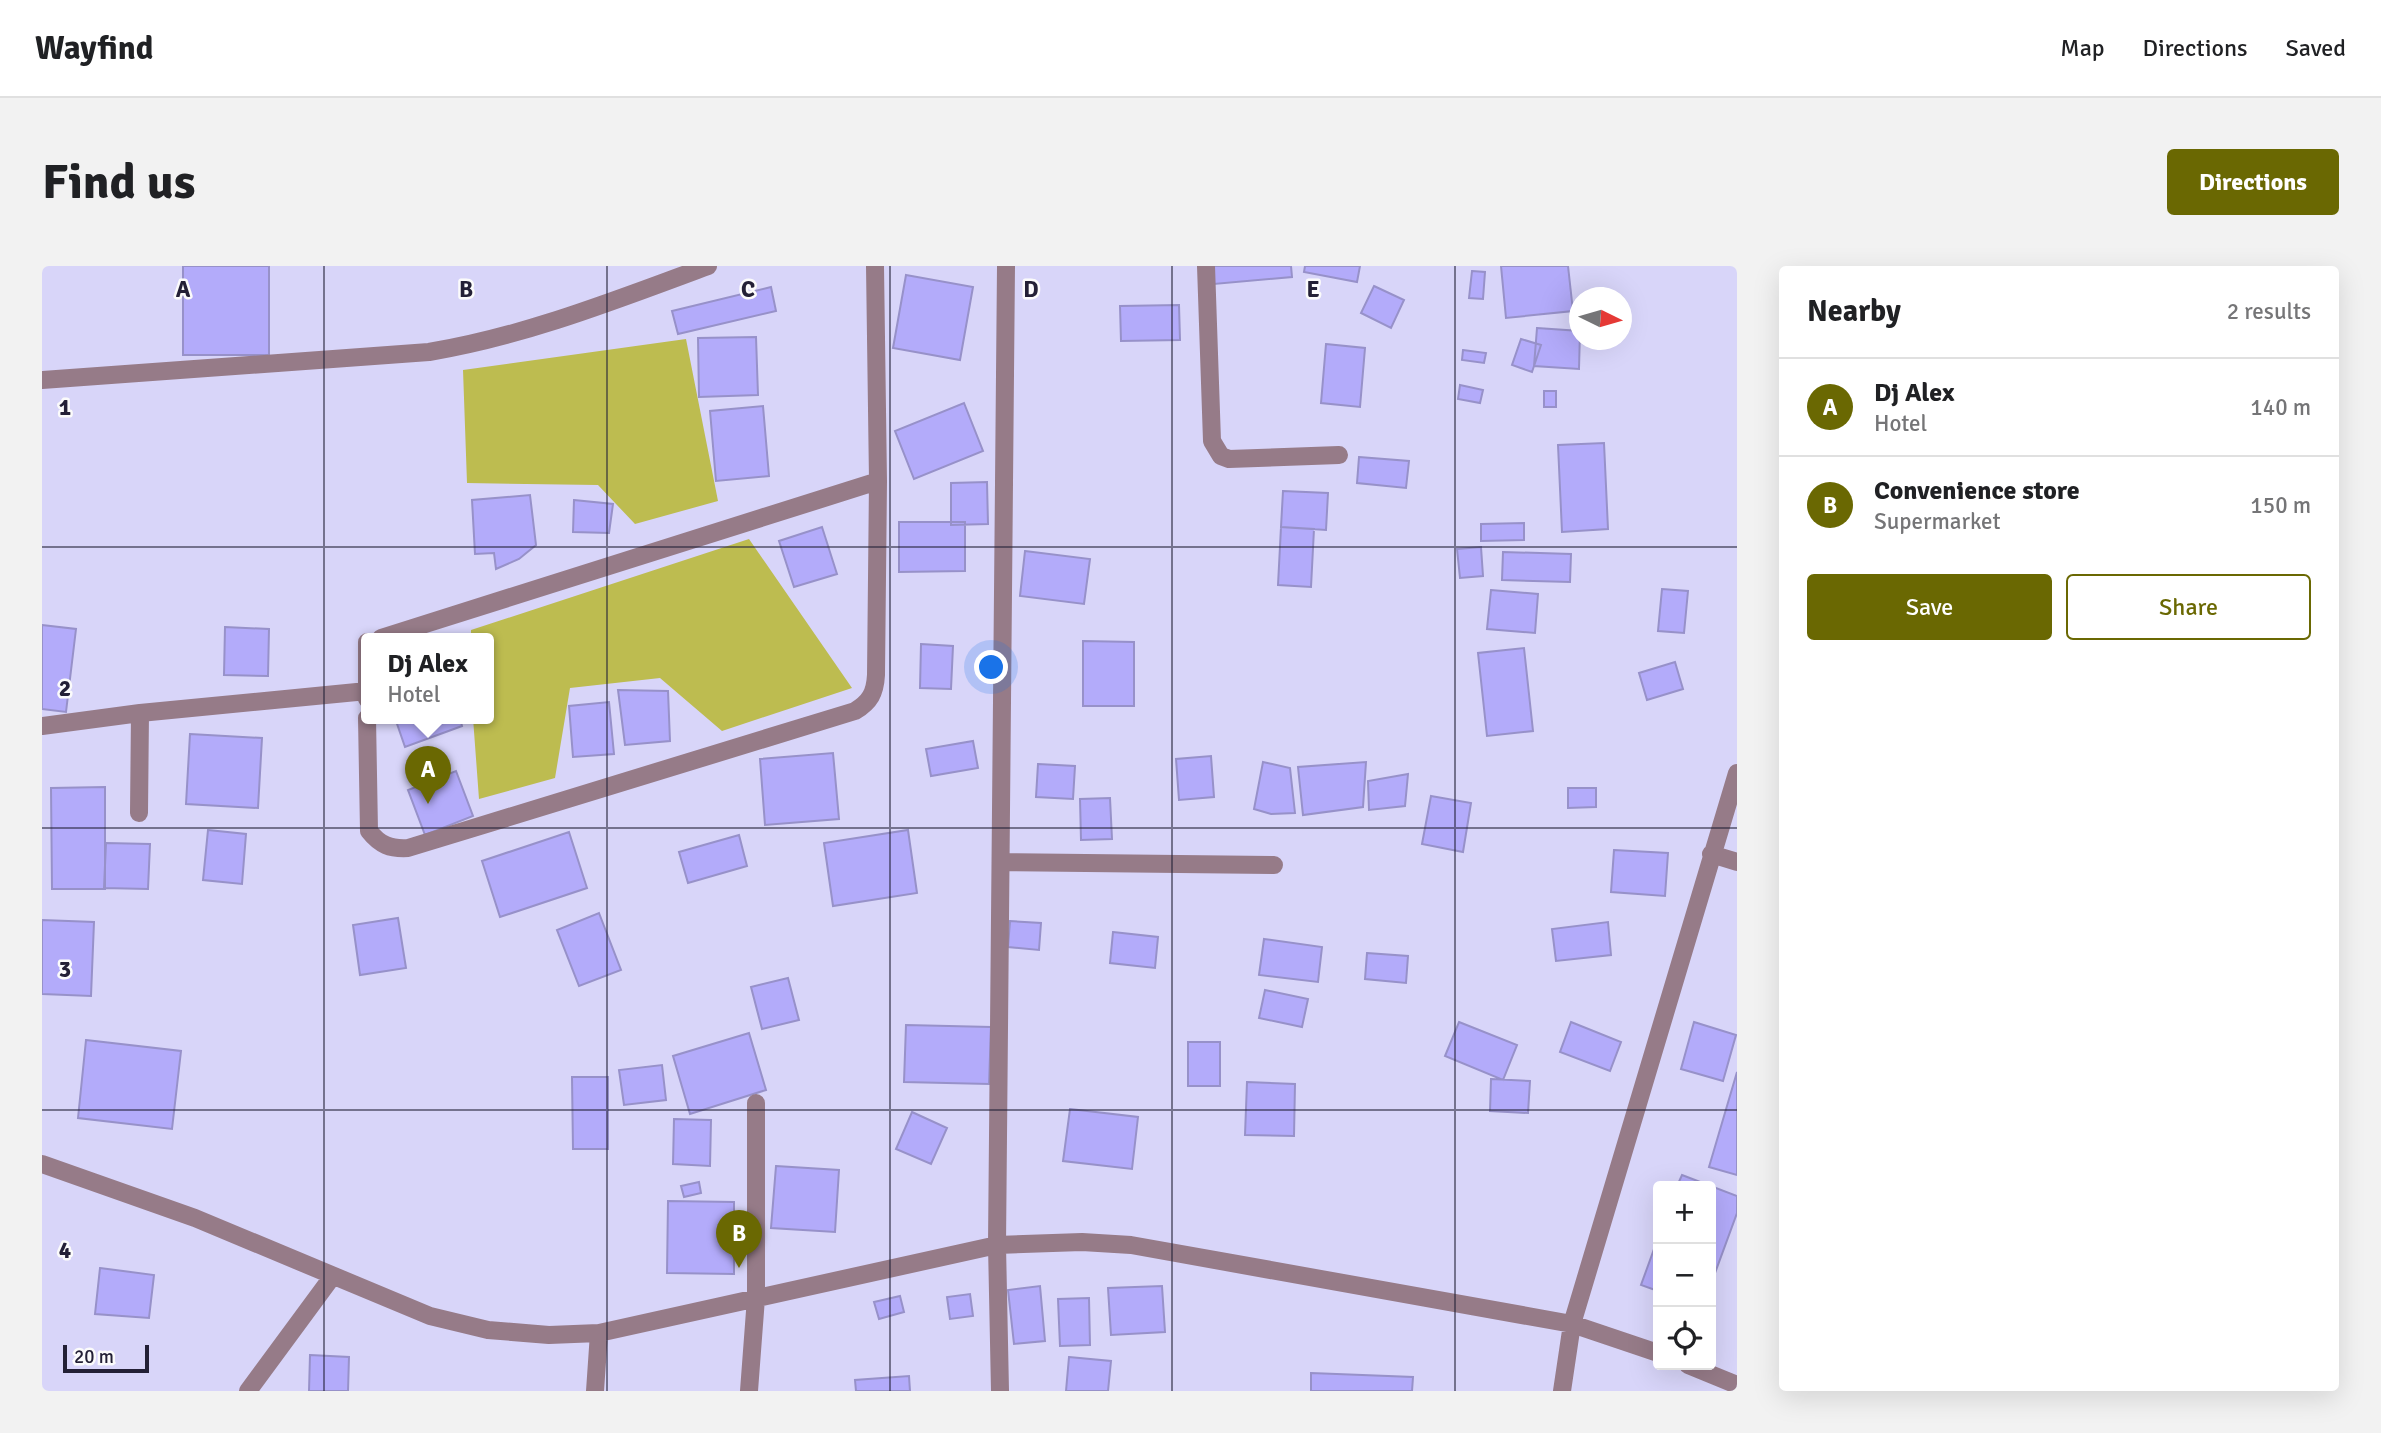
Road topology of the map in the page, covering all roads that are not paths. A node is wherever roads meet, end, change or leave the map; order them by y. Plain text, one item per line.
1 (708, 266) edge
2 (875, 266) edge
3 (1006, 266) edge
4 (1206, 266) edge
5 (42, 380) edge
6 (1339, 454) dead end
7 (878, 481) junction
8 (397, 633) edge
9 (361, 692) edge
10 (140, 713) junction
11 (367, 724) edge
12 (42, 726) edge
13 (1737, 773) edge
14 (139, 813) dead end
15 (1711, 854) junction
16 (1001, 862) junction
17 (1737, 862) edge
18 (1274, 865) dead end
19 (756, 1103) dead end
20 (42, 1164) edge
21 (997, 1245) junction
22 (332, 1277) junction
23 (756, 1298) junction
24 (1572, 1324) junction
25 (599, 1333) junction
26 (1653, 1351) edge
27 (1701, 1370) edge
28 (1737, 1384) edge
29 (248, 1391) edge
30 (595, 1391) edge
31 (749, 1391) edge
32 (1000, 1391) edge
33 (1562, 1391) edge

1 - 5 street
2 - 7 street
3 - 16 street
4 - 6 street
7 - 8 street
7 - 11 street
9 - 10 street
10 - 12 street
10 - 14 street
13 - 15 street
15 - 17 street
15 - 24 street
16 - 18 street
16 - 21 street
19 - 23 street
20 - 22 street
21 - 23 street
21 - 24 street
21 - 32 street
22 - 25 street
22 - 29 street
23 - 25 street
23 - 31 street
24 - 26 street
24 - 33 street
25 - 30 street
27 - 28 street

